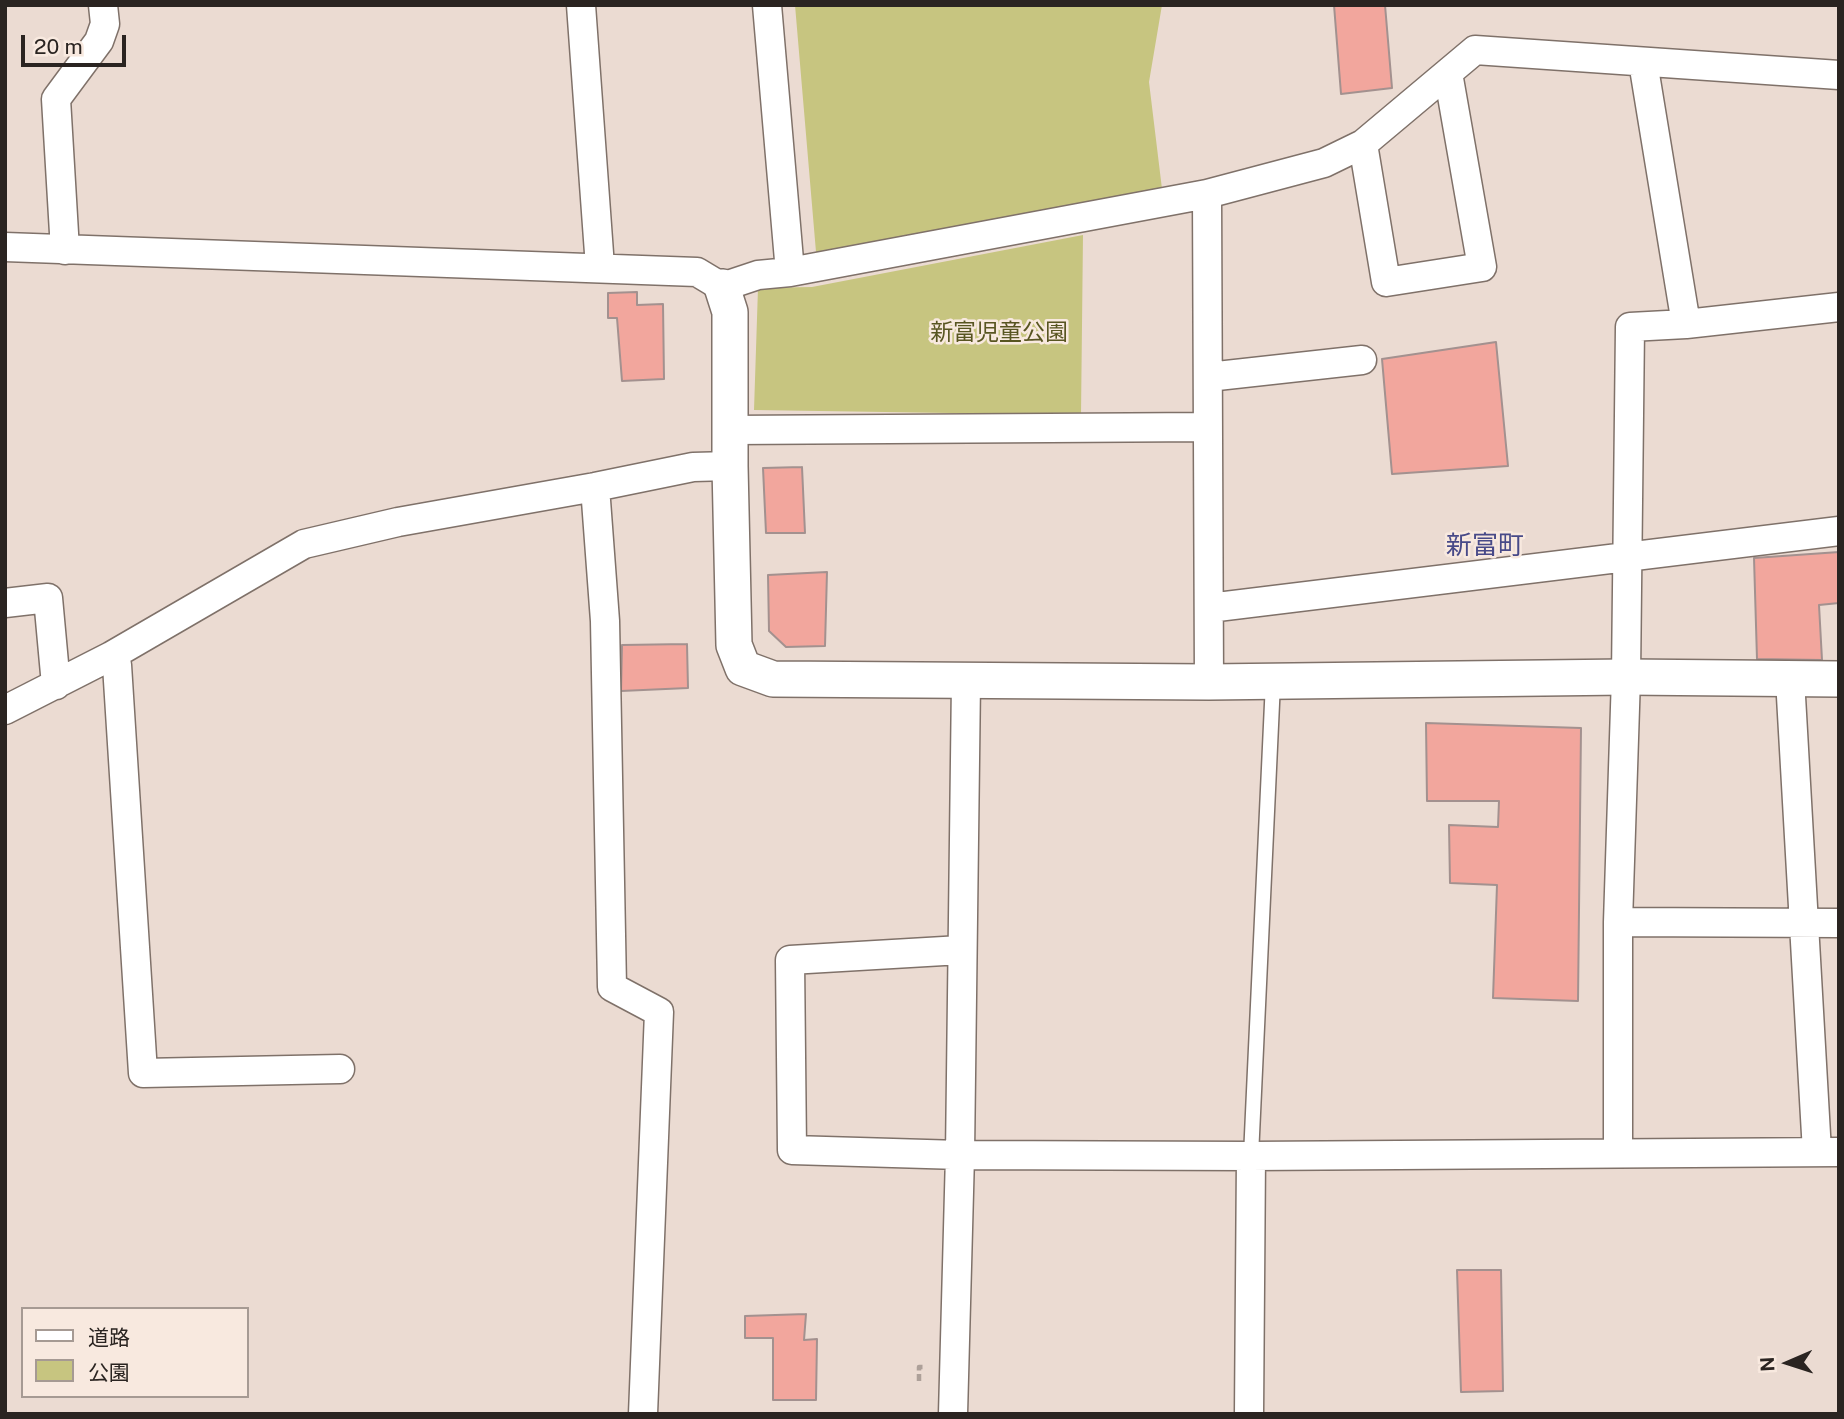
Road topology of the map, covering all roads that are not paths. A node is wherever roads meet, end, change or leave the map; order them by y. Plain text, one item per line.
1 (103, 5) edge
2 (581, 5) edge
3 (767, 5) edge
4 (1643, 62) junction
5 (1448, 73) junction
6 (1839, 75) edge
7 (1363, 144) junction
8 (1208, 194) junction
9 (5, 247) edge
10 (65, 250) junction
11 (600, 267) junction
12 (790, 272) junction
13 (722, 288) junction
14 (1839, 307) edge
15 (1686, 324) junction
16 (1362, 360) dead end
17 (1208, 377) junction
18 (1208, 426) junction
19 (731, 430) junction
20 (730, 466) junction
21 (595, 487) junction
22 (1839, 531) edge
23 (1627, 556) junction
24 (5, 603) edge
25 (1209, 608) junction
26 (111, 656) junction
27 (1626, 677) junction
28 (1790, 679) junction
29 (1839, 679) edge
30 (966, 681) junction
31 (1273, 681) junction
32 (1209, 682) junction
33 (56, 685) junction
34 (5, 710) edge
35 (1618, 922) junction
36 (1805, 923) junction
37 (1839, 923) edge
38 (961, 950) junction
39 (340, 1069) dead end
40 (1828, 1152) edge
41 (1618, 1153) junction
42 (960, 1155) junction
43 (1251, 1156) junction
44 (643, 1414) edge
45 (953, 1414) edge
46 (1249, 1414) edge

1 - 10 street
2 - 11 street
3 - 12 street
4 - 5 street
4 - 6 street
4 - 15 street
5 - 7 street
5 - 7 street
7 - 8 street
8 - 12 street
8 - 17 street
9 - 10 street
10 - 11 street
11 - 13 street
12 - 13 street
13 - 19 street
14 - 15 street
15 - 23 street
16 - 17 street
17 - 18 street
18 - 19 street
18 - 25 street
19 - 20 street
20 - 21 street
20 - 30 street
21 - 26 street
21 - 44 street
22 - 23 street
23 - 25 street
23 - 27 street
24 - 33 street
25 - 32 street
26 - 33 street
26 - 39 street
27 - 28 street
27 - 31 street
27 - 35 street
28 - 29 street
28 - 36 street
30 - 32 street
30 - 38 street
31 - 32 street
31 - 43 lane
33 - 34 street
35 - 36 street
35 - 41 street
36 - 37 street
36 - 40 street
38 - 42 street
38 - 42 street
40 - 41 street
41 - 43 street
42 - 43 street
42 - 45 street
43 - 46 street

